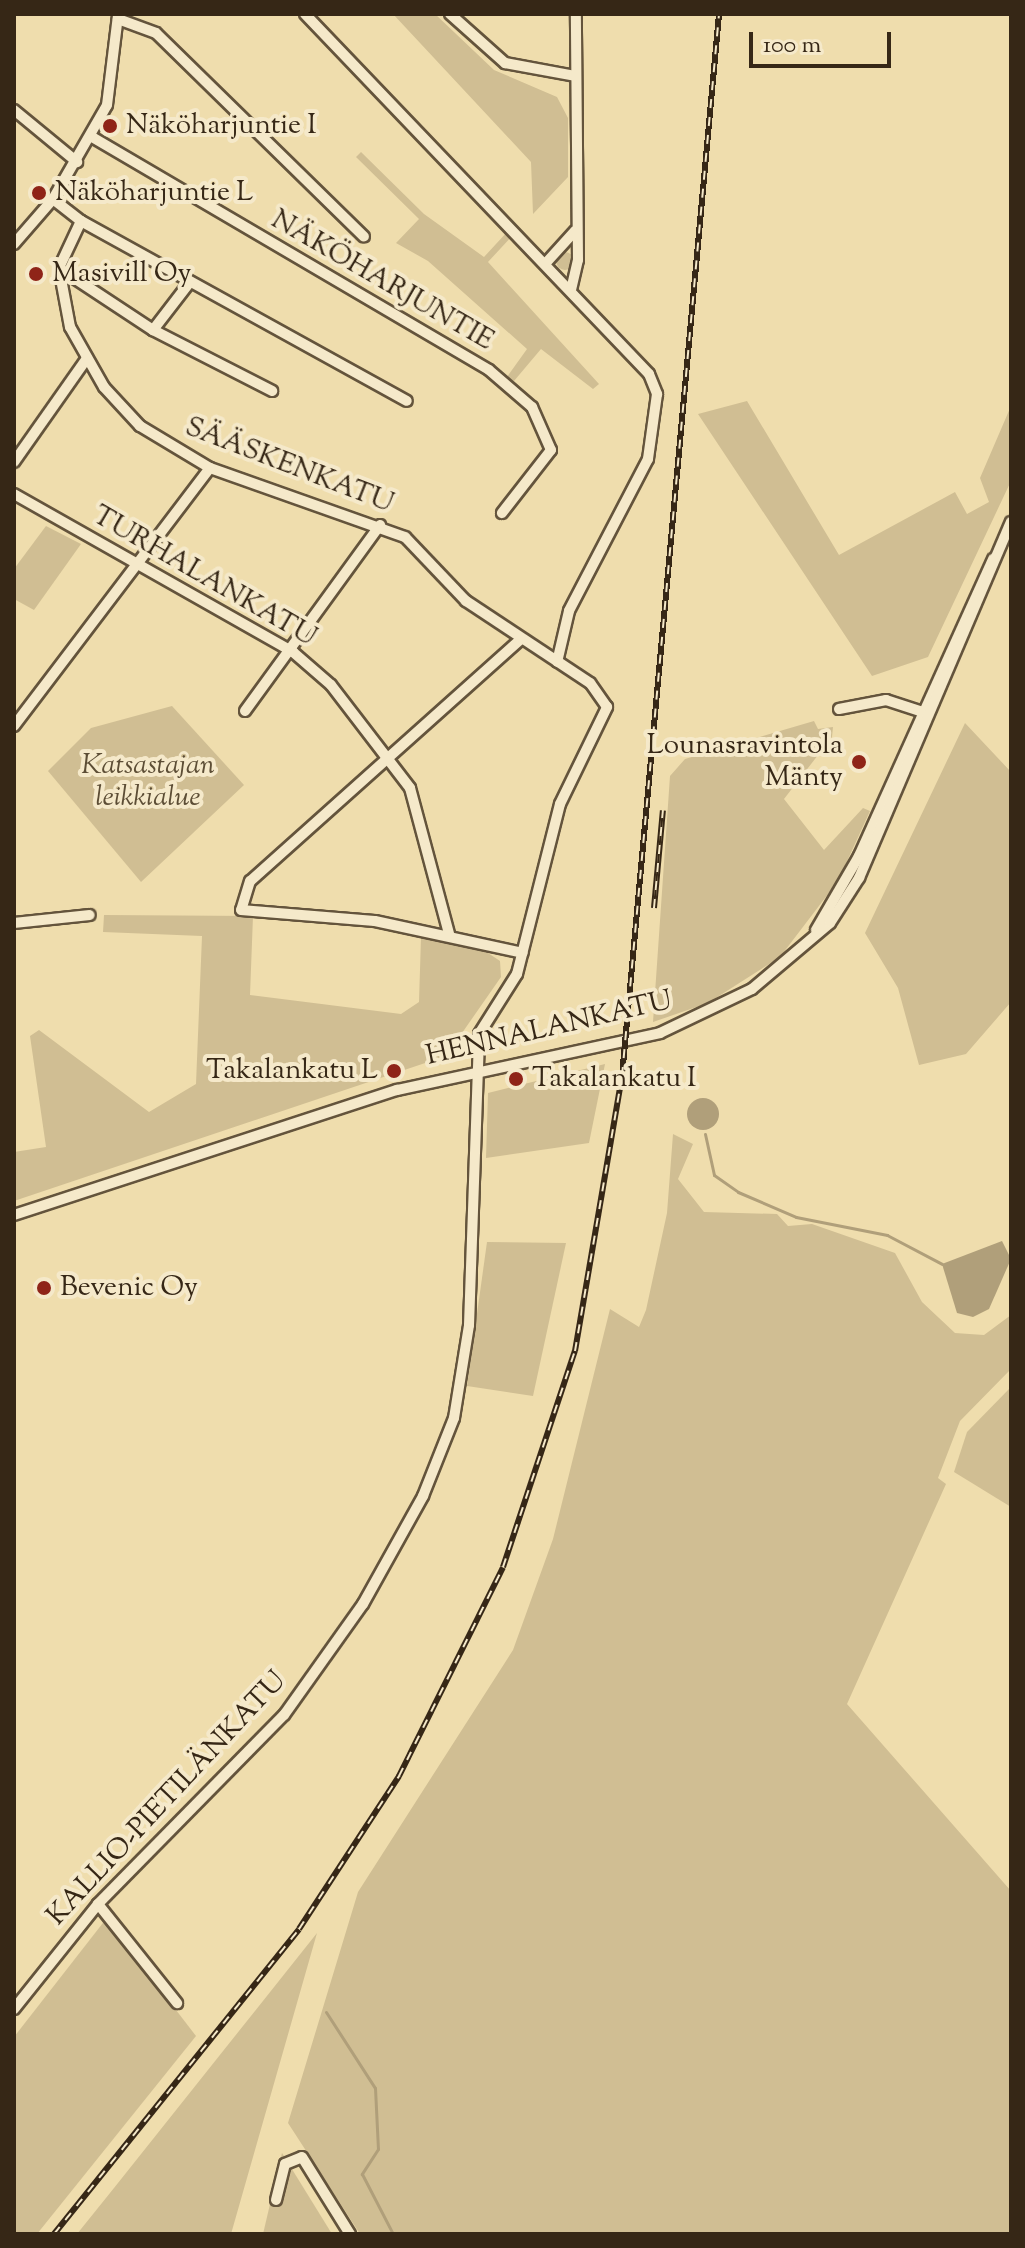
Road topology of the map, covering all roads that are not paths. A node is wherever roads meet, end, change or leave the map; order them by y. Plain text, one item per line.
1 (305, 14) edge
2 (450, 14) edge
3 (576, 14) edge
4 (118, 16) edge
5 (575, 76) junction
6 (14, 110) edge
7 (92, 137) junction
8 (77, 162) junction
9 (53, 199) junction
10 (81, 221) junction
11 (575, 231) junction
12 (364, 237) dead end
13 (14, 244) edge
14 (545, 264) junction
15 (59, 268) junction
16 (190, 282) junction
17 (571, 290) junction
18 (153, 330) junction
19 (87, 358) junction
20 (272, 391) dead end
21 (407, 401) dead end
22 (14, 462) edge
23 (210, 468) junction
24 (14, 494) edge
25 (502, 513) dead end
26 (1011, 522) edge
27 (380, 525) junction
28 (1007, 545) edge
29 (141, 564) junction
30 (521, 639) junction
31 (293, 652) junction
32 (557, 662) junction
33 (605, 698) joint
34 (839, 709) dead end
35 (921, 710) junction
36 (245, 711) dead end
37 (932, 716) junction
38 (14, 726) edge
39 (389, 757) junction
40 (90, 915) dead end
41 (14, 923) edge
42 (449, 934) junction
43 (806, 946) junction
44 (523, 953) junction
45 (477, 1070) junction
46 (14, 1215) edge
47 (98, 1904) junction
48 (177, 2003) dead end
49 (14, 2009) edge
50 (276, 2200) dead end
51 (350, 2234) edge

1 - 14 street
2 - 5 street
3 - 5 street
4 - 7 street
4 - 12 street
5 - 11 street
6 - 8 street
7 - 8 street
7 - 25 street, NÄKÖHARJUNTIE
8 - 9 street
9 - 10 street
9 - 13 street
10 - 15 street
10 - 16 street
11 - 14 street
11 - 17 street
14 - 17 street
15 - 18 street
15 - 19 street, SÄÄSKENKATU
16 - 18 street
16 - 21 street
17 - 32 street
18 - 20 street
19 - 22 street
19 - 23 street, SÄÄSKENKATU
23 - 27 street, SÄÄSKENKATU
23 - 29 street
24 - 29 street, TURHALANKATU
26 - 28 street, HENNALANKATU
27 - 30 street, SÄÄSKENKATU
27 - 31 street
28 - 35 street, HENNALANKATU
28 - 37 street, HENNALANKATU
29 - 31 street, TURHALANKATU
29 - 38 street
30 - 32 street, SÄÄSKENKATU
30 - 39 street
31 - 36 street
31 - 39 street, TURHALANKATU
32 - 33 street, SÄÄSKENKATU
33 - 44 street, KALLIO-PIETILÄNKATU
34 - 35 street
35 - 37 street
35 - 43 street, HENNALANKATU
37 - 43 street, HENNALANKATU
39 - 42 street, TURHALANKATU
39 - 42 street
40 - 41 street
42 - 44 street
43 - 45 street, HENNALANKATU
44 - 45 street, KALLIO-PIETILÄNKATU
45 - 46 street, HENNALANKATU
45 - 47 street, KALLIO-PIETILÄNKATU
47 - 48 street
47 - 49 street, KALLIO-PIETILÄNKATU
50 - 51 street

